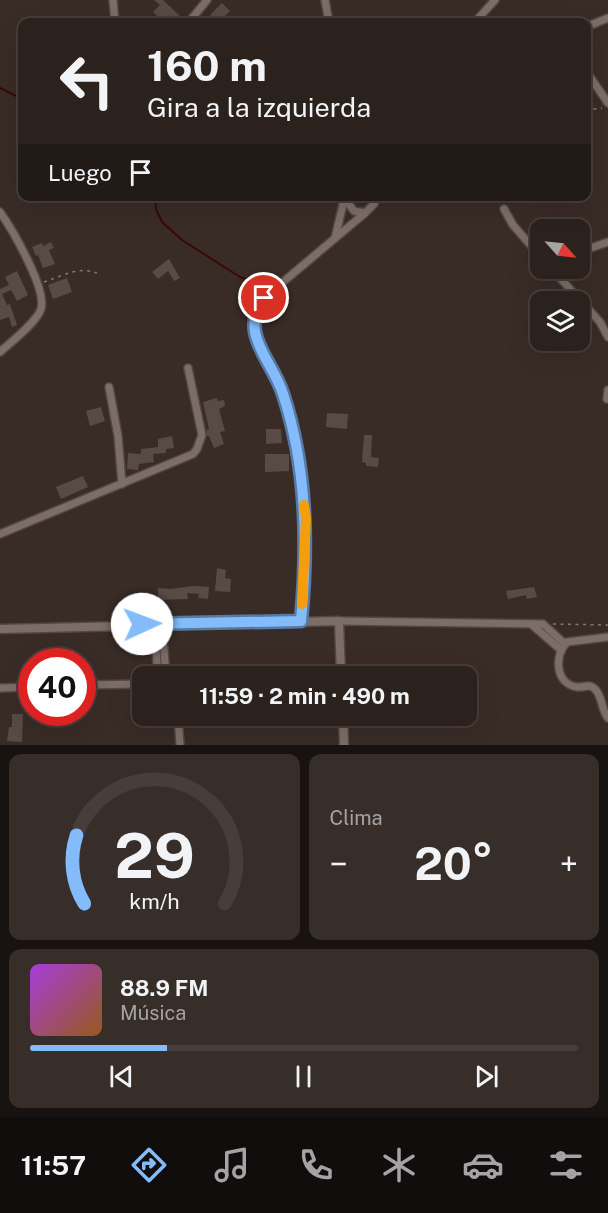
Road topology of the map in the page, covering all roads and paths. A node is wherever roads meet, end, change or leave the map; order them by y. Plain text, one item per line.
1 (113, 0) edge
2 (207, 0) edge
3 (325, 0) edge
4 (495, 0) edge
5 (115, 18) edge
6 (192, 18) edge
7 (328, 18) edge
8 (479, 18) edge
9 (608, 18) edge
10 (591, 25) edge
11 (591, 78) edge
12 (608, 103) edge
13 (591, 110) edge
14 (346, 201) edge
15 (347, 201) edge
16 (348, 201) edge
17 (375, 201) edge
18 (504, 209) dead end
19 (0, 212) edge
20 (365, 213) junction
21 (345, 230) junction
22 (335, 239) junction
23 (608, 242) edge
24 (530, 245) edge
25 (590, 248) edge
26 (97, 273) dead end
27 (561, 279) edge
28 (38, 285) junction
29 (608, 337) edge
30 (0, 352) edge
31 (188, 368) dead end
32 (109, 387) dead end
33 (608, 390) edge
34 (607, 399) edge
35 (122, 484) junction
36 (0, 534) edge
37 (301, 621) junction
38 (339, 621) junction
39 (158, 624) junction
40 (531, 624) junction
41 (543, 624) junction
42 (608, 626) edge
43 (0, 629) edge
44 (608, 637) edge
45 (563, 647) junction
46 (158, 666) edge
47 (164, 666) edge
48 (341, 666) edge
49 (132, 684) edge
50 (96, 686) edge
51 (18, 687) edge
52 (0, 688) edge
53 (608, 718) edge
54 (178, 726) edge
55 (343, 726) edge
56 (180, 745) edge
57 (344, 745) edge

1 - 5 street
2 - 6 street
3 - 7 street
4 - 8 street
9 - 10 street
11 - 12 street
12 - 13 path
14 - 22 street
15 - 21 street
16 - 20 street
17 - 20 street
18 - 24 street
19 - 28 street
20 - 21 street
21 - 22 street
22 - 37 street
23 - 25 street
26 - 28 path
27 - 29 street
28 - 30 street
31 - 35 street
32 - 35 street
33 - 34 street
35 - 36 street
37 - 38 street
37 - 39 street
38 - 40 street
38 - 48 street
39 - 43 street
39 - 46 street
39 - 47 street
40 - 41 street
40 - 45 street
41 - 42 path
41 - 45 street
44 - 45 street
45 - 53 street
49 - 50 street
51 - 52 street
54 - 56 street
55 - 57 street

